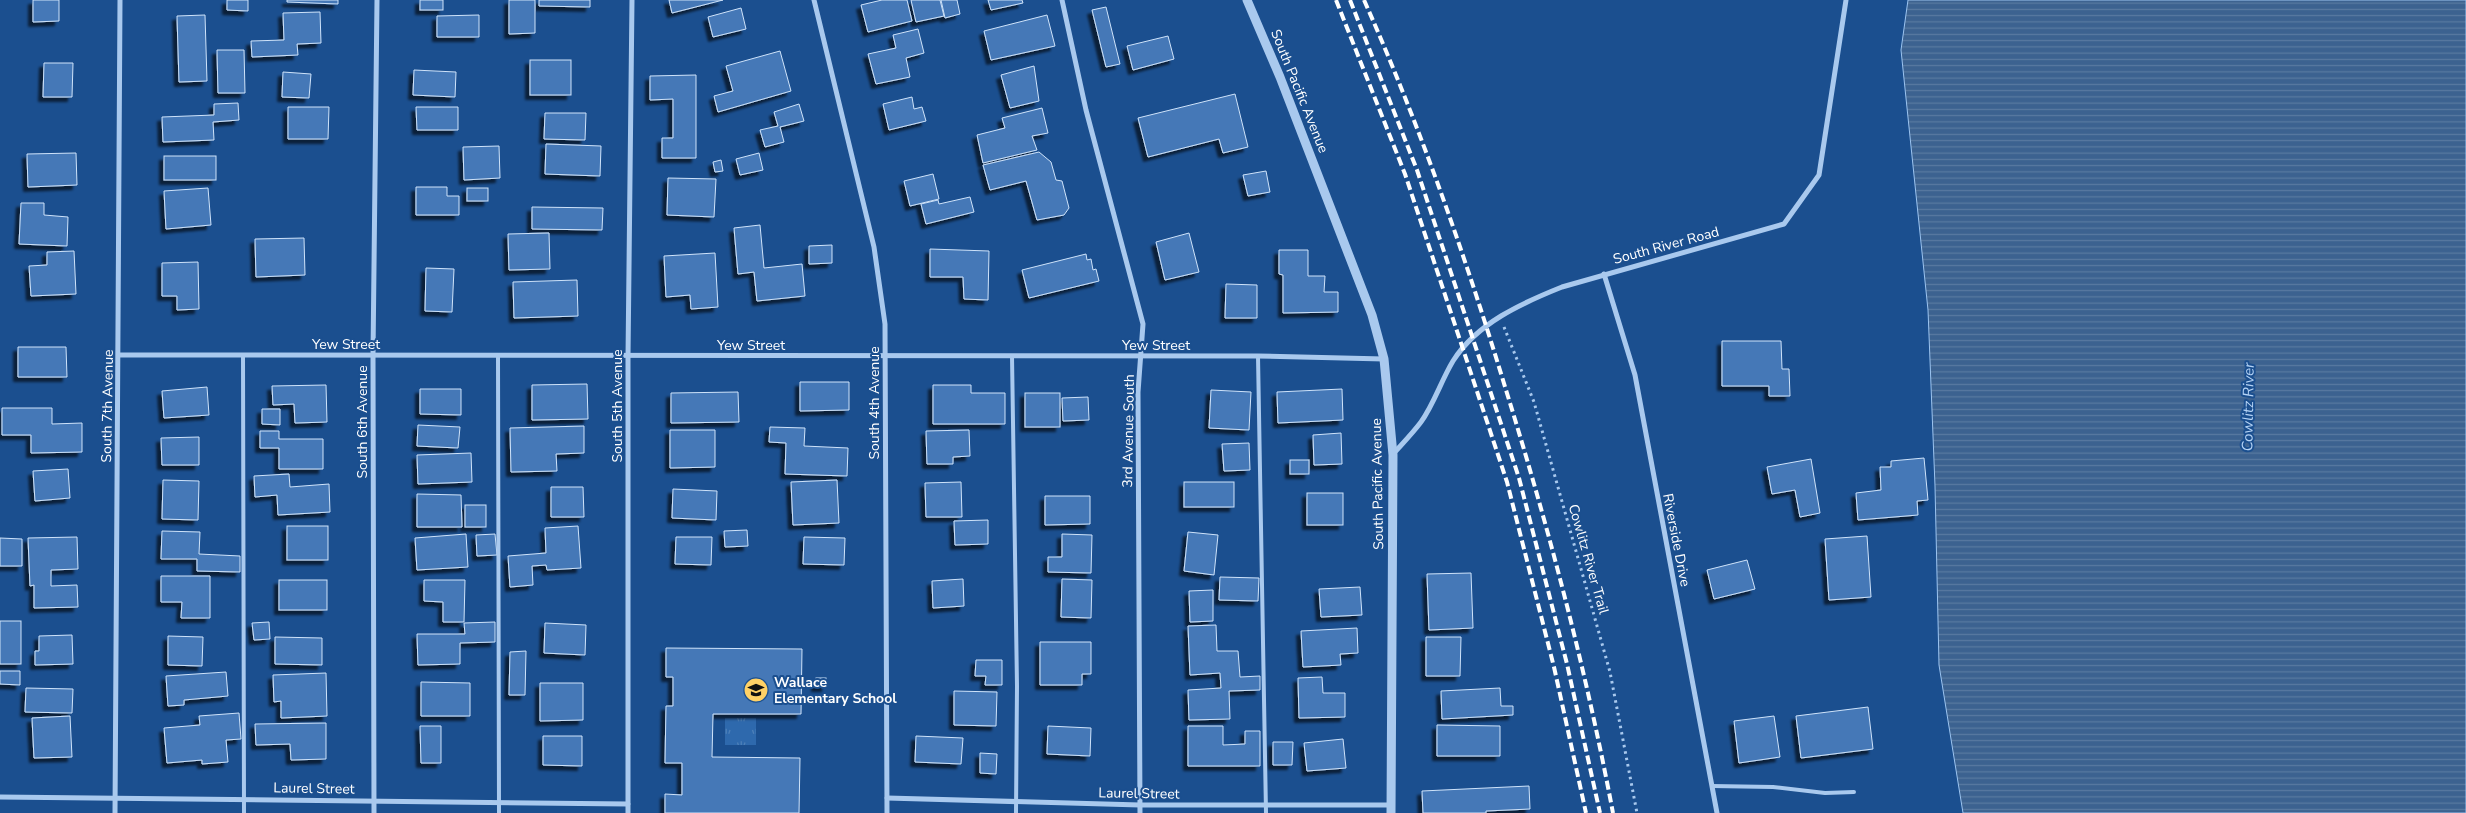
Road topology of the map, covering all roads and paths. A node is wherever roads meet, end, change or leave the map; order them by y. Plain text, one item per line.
1 (120, 0) edge
2 (377, 0) edge
3 (632, 0) edge
4 (814, 0) edge
5 (1062, 0) edge
6 (1247, 0) edge
7 (1846, 0) edge
8 (1604, 274) junction
9 (1500, 317) junction
10 (119, 355) junction
11 (243, 355) junction
12 (373, 355) junction
13 (498, 356) junction
14 (884, 356) junction
15 (1012, 356) junction
16 (1258, 356) junction
17 (628, 357) junction
18 (1142, 357) junction
19 (1384, 359) junction
20 (1393, 455) junction
21 (1712, 786) junction
22 (1854, 792) dead end
23 (114, 797) junction
24 (0, 798) edge
25 (245, 798) junction
26 (887, 798) junction
27 (374, 801) junction
28 (1016, 802) junction
29 (499, 803) junction
30 (628, 804) junction
31 (1140, 805) junction
32 (1266, 805) junction
33 (1391, 809) edge
34 (114, 813) edge
35 (244, 813) edge
36 (374, 813) edge
37 (499, 813) edge
38 (628, 813) edge
39 (886, 813) edge
40 (1016, 813) edge
41 (1140, 813) edge
42 (1266, 813) edge
43 (1637, 813) edge
44 (1717, 813) edge

1 - 10 street, South 7th Avenue
2 - 12 street, South 6th Avenue
3 - 17 street, South 5th Avenue
4 - 14 street, South 4th Avenue
5 - 18 street, 3rd Avenue South
6 - 19 street, South Pacific Avenue
7 - 8 street, South River Road
8 - 9 street, South River Road
8 - 21 street, Riverside Drive
9 - 20 street, South River Road
9 - 43 path, Cowlitz River Trail
10 - 11 street, Yew Street
10 - 23 street, South 7th Avenue
11 - 12 street, Yew Street
11 - 25 lane
12 - 13 street, Yew Street
12 - 27 street, South 6th Avenue
13 - 17 street, Yew Street
13 - 29 lane
14 - 15 street, Yew Street
14 - 17 street, Yew Street
14 - 26 street, South 4th Avenue
15 - 18 street, Yew Street
15 - 28 lane
16 - 18 street, Yew Street
16 - 19 street, Yew Street
16 - 32 lane
17 - 30 street, South 5th Avenue
18 - 31 street, 3rd Avenue South
19 - 20 street, South Pacific Avenue
20 - 33 street, South Pacific Avenue
21 - 22 lane
21 - 44 street, Riverside Drive
23 - 24 street, Laurel Street
23 - 25 street, Laurel Street
23 - 34 street, South 7th Avenue
25 - 27 street, Laurel Street
25 - 35 lane
26 - 28 street, Laurel Street
26 - 39 street, South 4th Avenue
27 - 29 street, Laurel Street
27 - 36 street, South 6th Avenue
28 - 31 street, Laurel Street
28 - 40 lane
29 - 30 street, Laurel Street
29 - 37 lane
30 - 38 street, South 5th Avenue
31 - 32 street, Laurel Street
31 - 41 street, 3rd Avenue South
32 - 33 street, Laurel Street
32 - 42 lane

